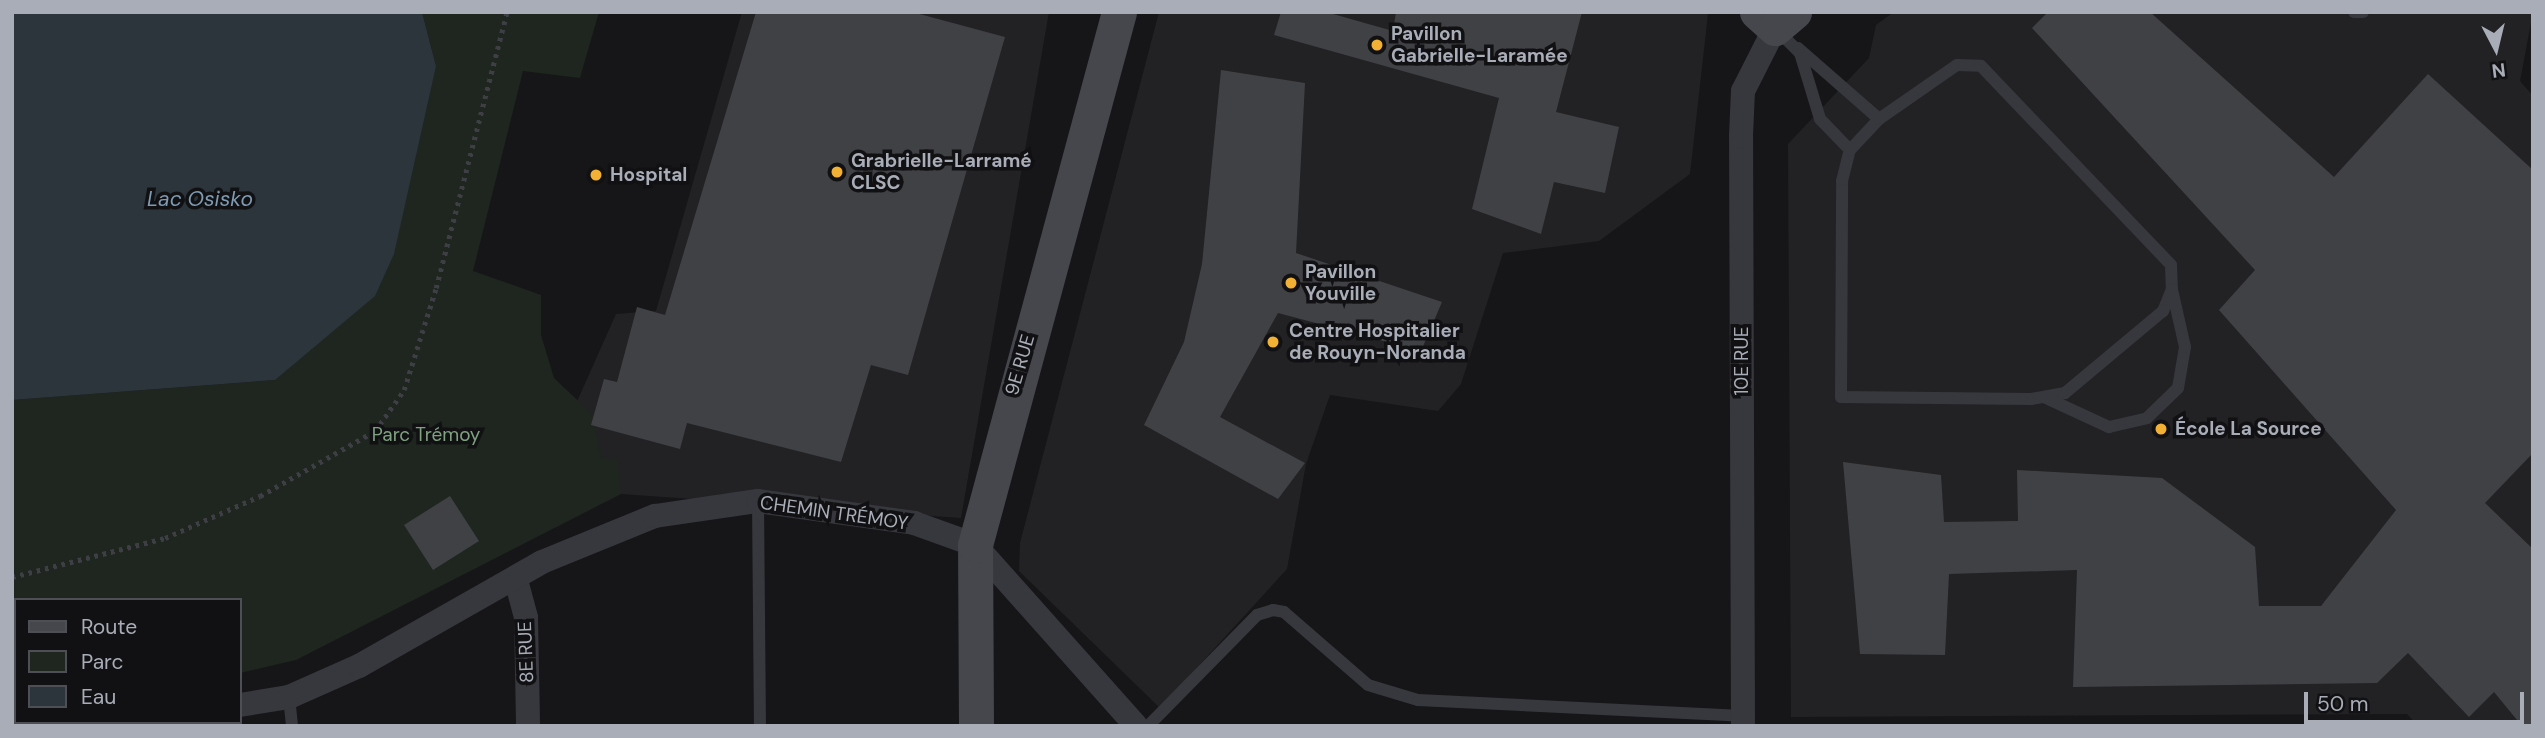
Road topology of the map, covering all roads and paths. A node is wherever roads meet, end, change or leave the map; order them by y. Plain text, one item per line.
1 (507, 12) edge
2 (1119, 12) edge
3 (2354, 12) edge
4 (2363, 12) edge
5 (1775, 18) edge
6 (1879, 119) junction
7 (1850, 150) junction
8 (2172, 289) junction
9 (2044, 397) junction
10 (758, 501) junction
11 (975, 545) junction
12 (12, 577) edge
13 (516, 580) junction
14 (289, 696) junction
15 (242, 705) edge
16 (1743, 721) edge
17 (292, 726) edge
18 (528, 726) edge
19 (761, 726) edge
20 (976, 726) edge
21 (1136, 726) edge
22 (1148, 726) edge

1 - 12 path
2 - 11 street, 9E RUE
3 - 4 lane
5 - 6 lane
5 - 7 lane
5 - 16 street, 10E RUE
6 - 7 lane
6 - 8 lane
7 - 9 lane
8 - 9 lane
8 - 9 lane
10 - 11 street, CHEMIN TRÉMOY
10 - 13 street, CHEMIN TRÉMOY
10 - 19 lane
11 - 20 street, 9E RUE
11 - 21 street, CHEMIN TRÉMOY
13 - 14 street, CHEMIN TRÉMOY
13 - 18 street, 8E RUE
14 - 15 street, CHEMIN TRÉMOY
14 - 17 lane
16 - 22 lane

